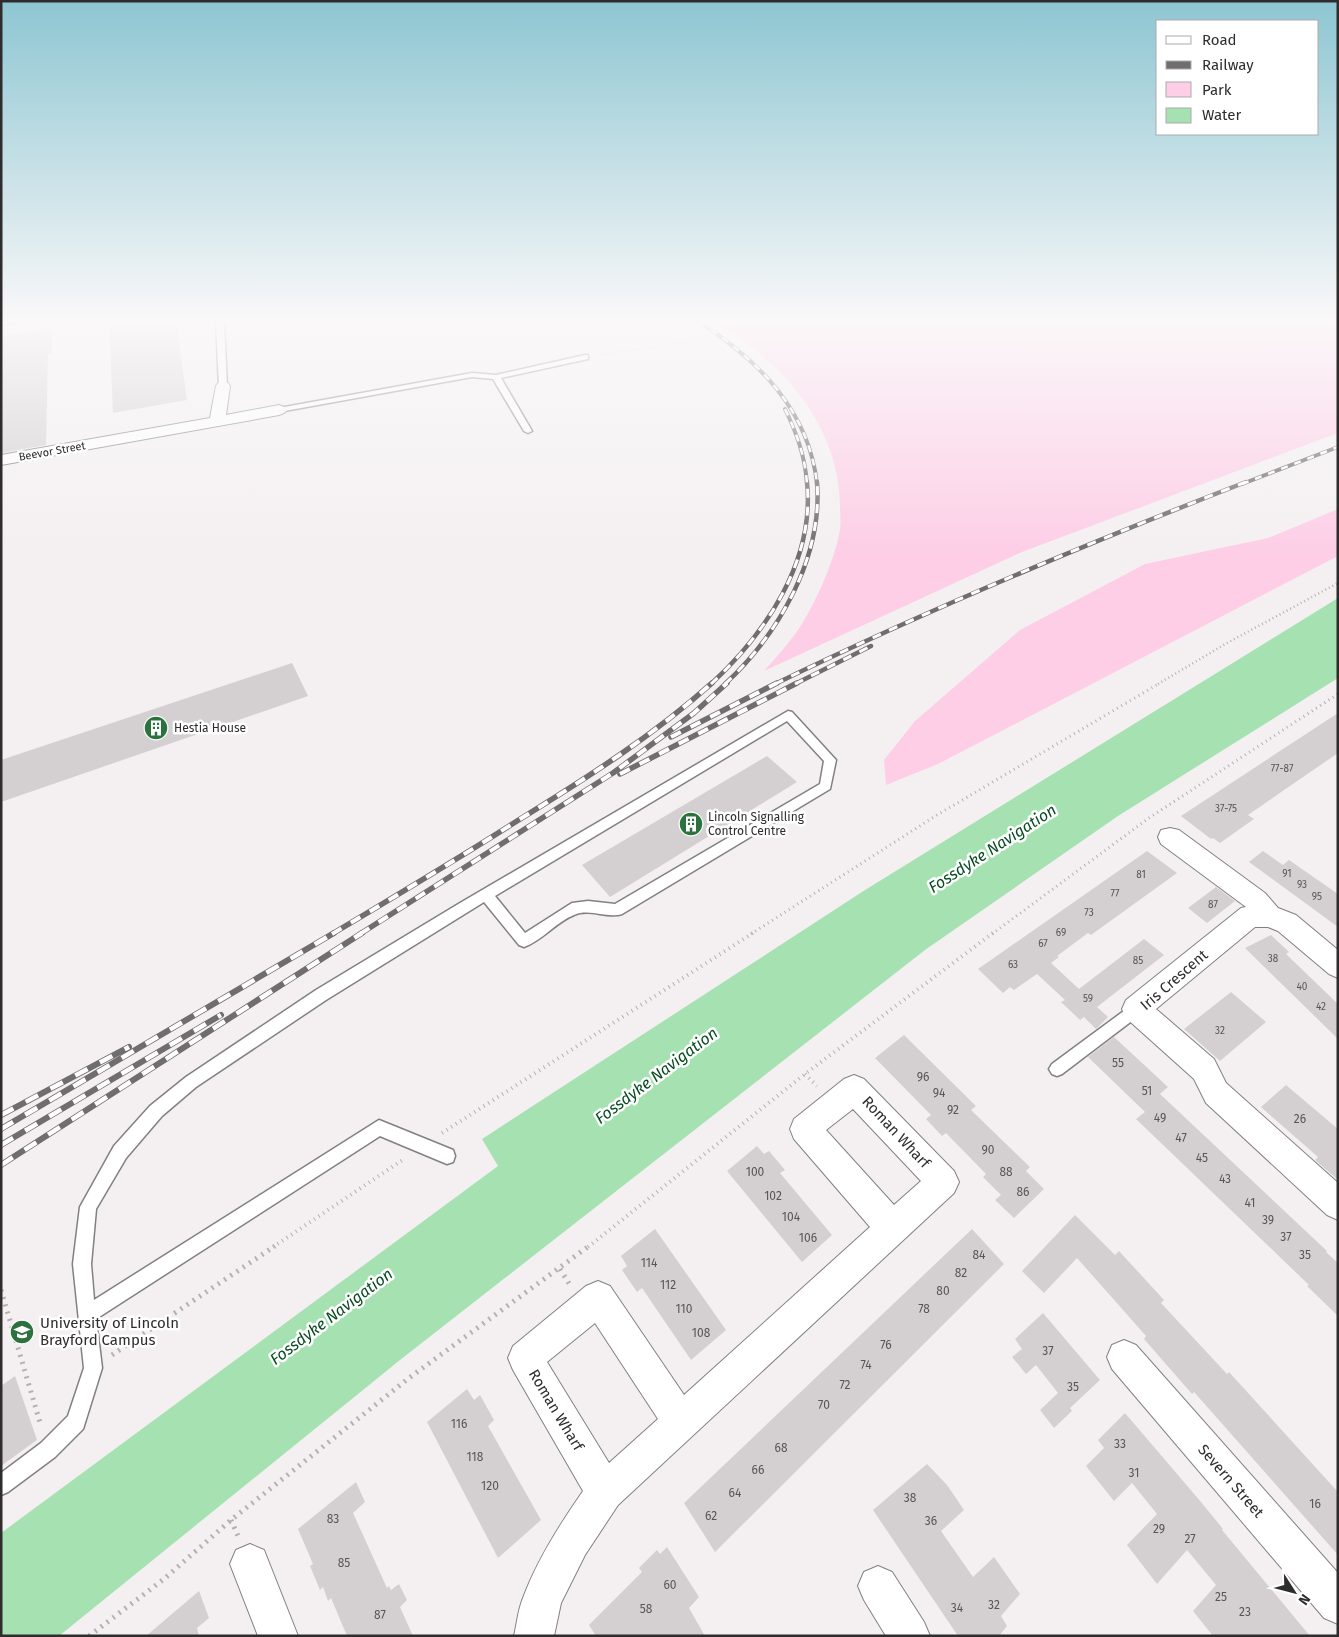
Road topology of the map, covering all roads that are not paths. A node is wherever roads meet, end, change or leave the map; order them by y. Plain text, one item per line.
1 (221, 398) edge
2 (343, 398) edge
3 (509, 398) edge
4 (279, 410) joint
5 (217, 421) junction
6 (528, 431) dead end
7 (1, 460) edge
8 (1170, 837) dead end
9 (486, 895) junction
10 (1269, 916) junction
11 (1338, 966) edge
12 (1136, 1009) junction
13 (1057, 1069) dead end
14 (447, 1156) dead end
15 (1338, 1204) edge
16 (892, 1228) dead end
17 (86, 1315) junction
18 (1124, 1358) dead end
19 (681, 1422) junction
20 (1, 1485) edge
21 (605, 1492) junction
22 (250, 1564) dead end
23 (878, 1586) dead end
24 (1338, 1604) edge
25 (278, 1636) edge
26 (534, 1636) edge
27 (910, 1636) edge

1 - 5 street
2 - 4 lane
3 - 6 lane
4 - 5 street, Beevor Street
5 - 7 street, Beevor Street
8 - 10 street
9 - 9 lane
9 - 17 lane
10 - 11 street
10 - 12 street, Iris Crescent
12 - 13 lane
12 - 15 street, Iris Crescent
14 - 17 lane
16 - 19 street
17 - 20 lane
18 - 24 street, Severn Street
19 - 21 street
19 - 21 street, Roman Wharf
21 - 26 street
22 - 25 street
23 - 27 street

